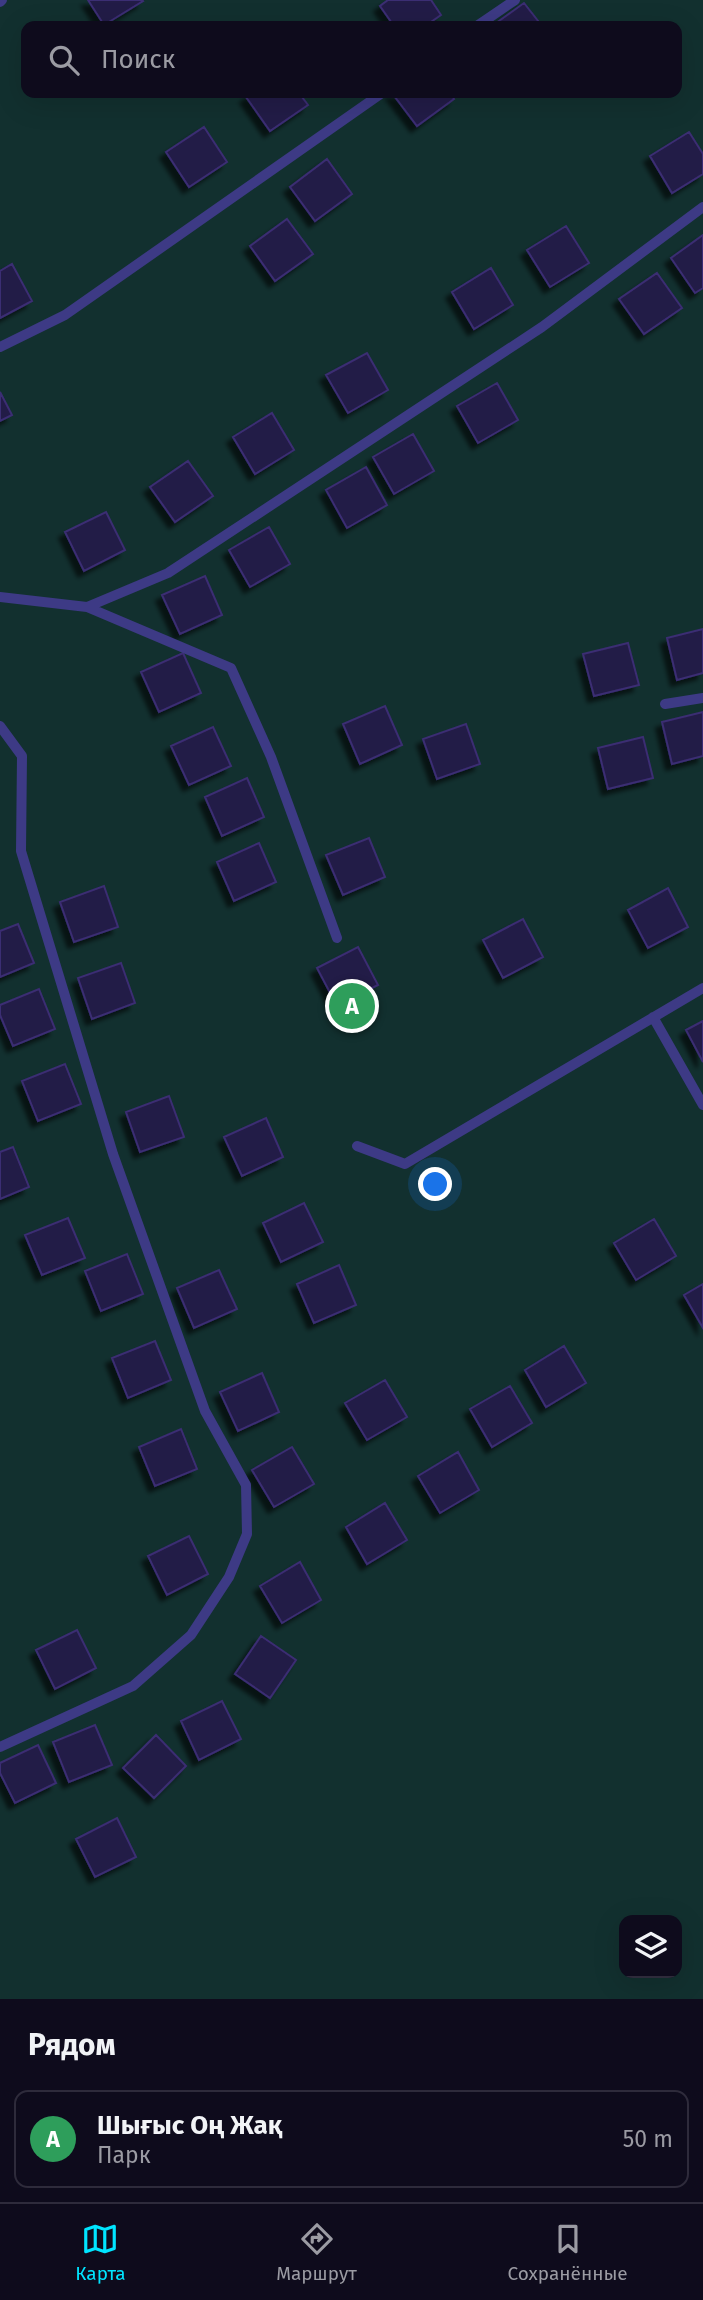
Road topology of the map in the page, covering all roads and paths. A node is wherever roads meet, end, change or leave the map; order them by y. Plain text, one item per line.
1 (515, 0) edge
2 (484, 21) edge
3 (375, 98) edge
4 (703, 208) edge
5 (0, 347) edge
6 (0, 597) edge
7 (87, 607) junction
8 (703, 698) edge
9 (665, 704) dead end
10 (0, 726) edge
11 (337, 938) dead end
12 (703, 988) edge
13 (653, 1017) junction
14 (703, 1105) edge
15 (356, 1146) dead end
16 (0, 1747) edge

1 - 2 lane
3 - 5 lane
4 - 7 lane
6 - 7 lane
7 - 11 lane
8 - 9 lane
10 - 16 lane
12 - 13 lane
13 - 14 lane
13 - 15 lane

